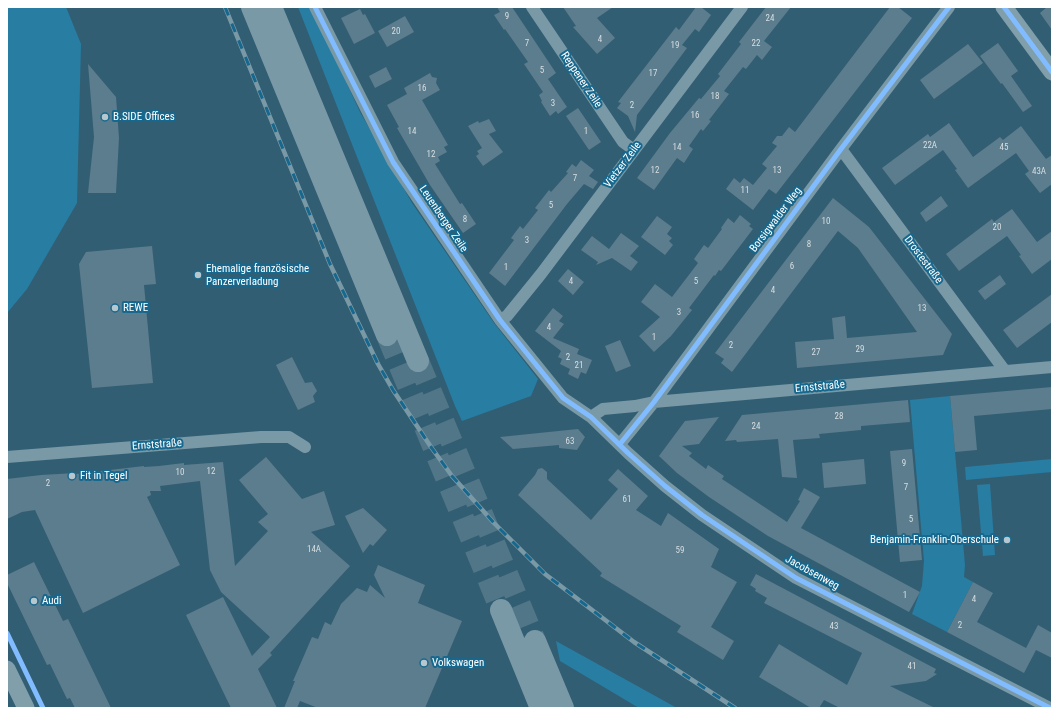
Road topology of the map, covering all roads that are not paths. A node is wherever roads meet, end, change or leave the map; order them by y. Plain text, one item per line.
1 (252, 7) edge
2 (271, 7) edge
3 (315, 7) edge
4 (532, 7) edge
5 (742, 7) edge
6 (949, 7) edge
7 (1004, 7) edge
8 (1052, 72) edge
9 (634, 150) junction
10 (841, 150) junction
11 (500, 320) junction
12 (387, 335) tunnel mouth
13 (418, 361) tunnel mouth
14 (1052, 367) edge
15 (1005, 371) junction
16 (654, 402) junction
17 (591, 416) junction
18 (620, 444) junction
19 (305, 447) dead end
20 (7, 457) edge
21 (501, 610) tunnel mouth
22 (535, 641) tunnel mouth
23 (7, 669) edge
24 (26, 708) edge
25 (541, 708) edge
26 (563, 708) edge
27 (1050, 708) edge

1 - 12 highway
2 - 13 highway
3 - 11 street, Leuenberger Zeile
4 - 9 street, Reppener Zeile
5 - 9 street, Vietzer Zeile
6 - 10 street, Borsigwalder Weg
7 - 8 street
9 - 11 street, Vietzer Zeile
10 - 15 street, Drostestraße
10 - 16 street, Borsigwalder Weg
11 - 17 street, Leuenberger Zeile
14 - 15 street, Ernststraße
15 - 16 street, Ernststraße
16 - 17 street, Ernststraße
16 - 18 street, Borsigwalder Weg
17 - 18 street, Jacobsenweg
18 - 27 street, Jacobsenweg
19 - 20 street, Ernststraße
21 - 25 highway
22 - 26 highway
23 - 24 street

